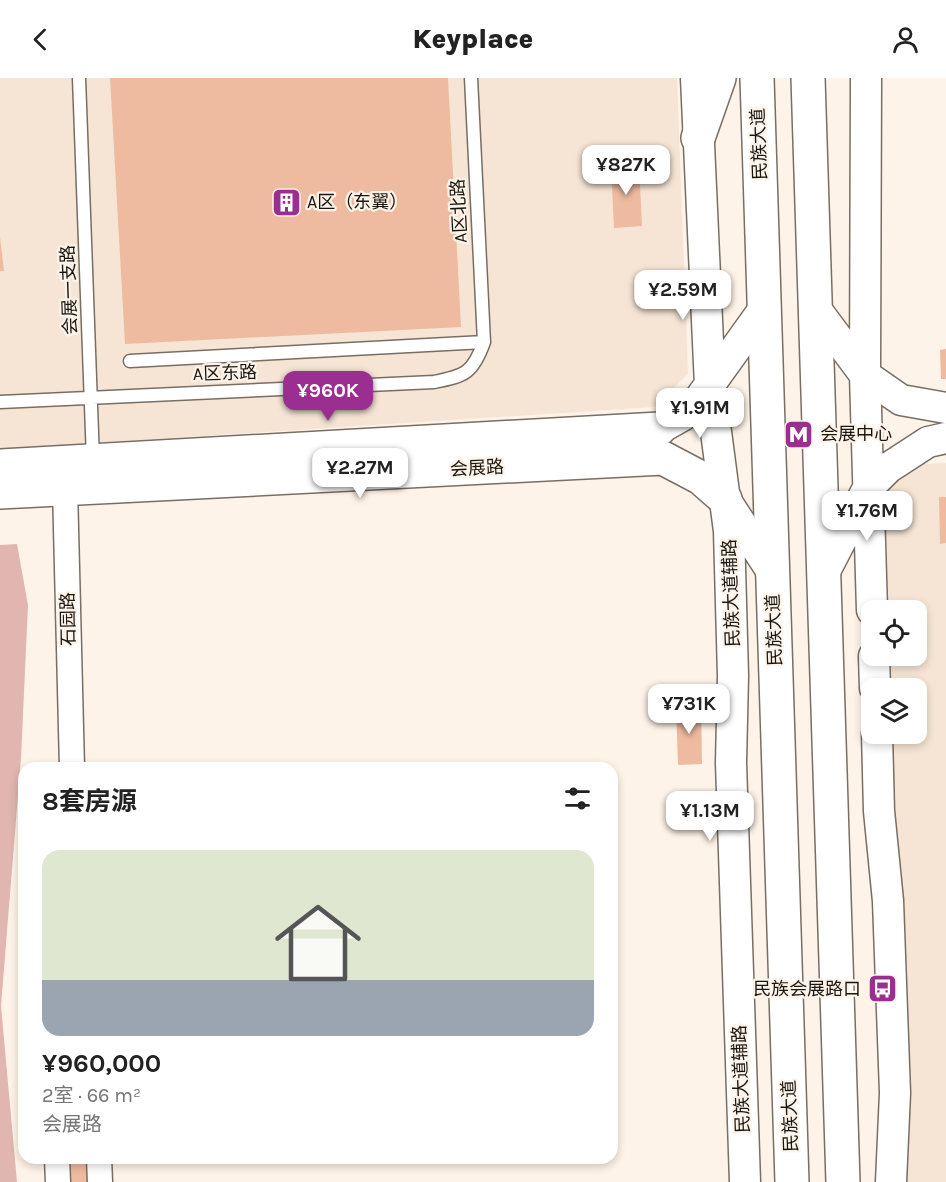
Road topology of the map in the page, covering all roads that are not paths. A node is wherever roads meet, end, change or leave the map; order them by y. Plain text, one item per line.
1 (79, 78) edge
2 (471, 78) edge
3 (696, 78) edge
4 (719, 78) edge
5 (757, 78) edge
6 (808, 78) edge
7 (828, 78) edge
8 (866, 78) edge
9 (698, 138) junction
10 (815, 308) junction
11 (765, 309) junction
12 (484, 342) junction
13 (130, 361) dead end
14 (865, 375) junction
15 (710, 386) junction
16 (91, 396) junction
17 (0, 402) edge
18 (946, 408) edge
19 (946, 438) edge
20 (661, 444) junction
21 (93, 461) junction
22 (0, 466) edge
23 (65, 488) junction
24 (868, 488) junction
25 (0, 492) edge
26 (725, 499) junction
27 (773, 573) junction
28 (824, 573) junction
29 (873, 600) edge
30 (876, 744) edge
31 (71, 762) edge
32 (57, 1164) edge
33 (99, 1164) edge
34 (58, 1182) edge
35 (100, 1182) edge
36 (745, 1182) edge
37 (792, 1182) edge
38 (843, 1182) edge
39 (891, 1182) edge

1 - 16 lane, 会展一支路
2 - 12 lane, A区北路
3 - 9 street, 民族大道辅路
4 - 9 main road
5 - 11 main road, 民族大道
6 - 10 main road
7 - 10 main road
8 - 14 street
9 - 15 street, 民族大道辅路
10 - 14 street
10 - 28 main road
11 - 15 street
11 - 27 main road, 民族大道
12 - 13 lane
12 - 16 lane, A区东路
14 - 18 street
14 - 24 street
15 - 20 street
15 - 26 street, 民族大道辅路
16 - 17 lane, A区东路
16 - 21 lane, 会展一支路
19 - 24 street
20 - 21 main road, 会展路
20 - 23 main road, 会展路
20 - 26 main road
21 - 22 main road, 会展路
21 - 23 lane
23 - 25 main road, 会展路
23 - 31 street, 石园路
24 - 28 street
24 - 29 street
26 - 27 street
26 - 36 street, 民族大道辅路
27 - 37 main road, 民族大道
28 - 38 main road
30 - 39 street
32 - 34 street
33 - 35 street

